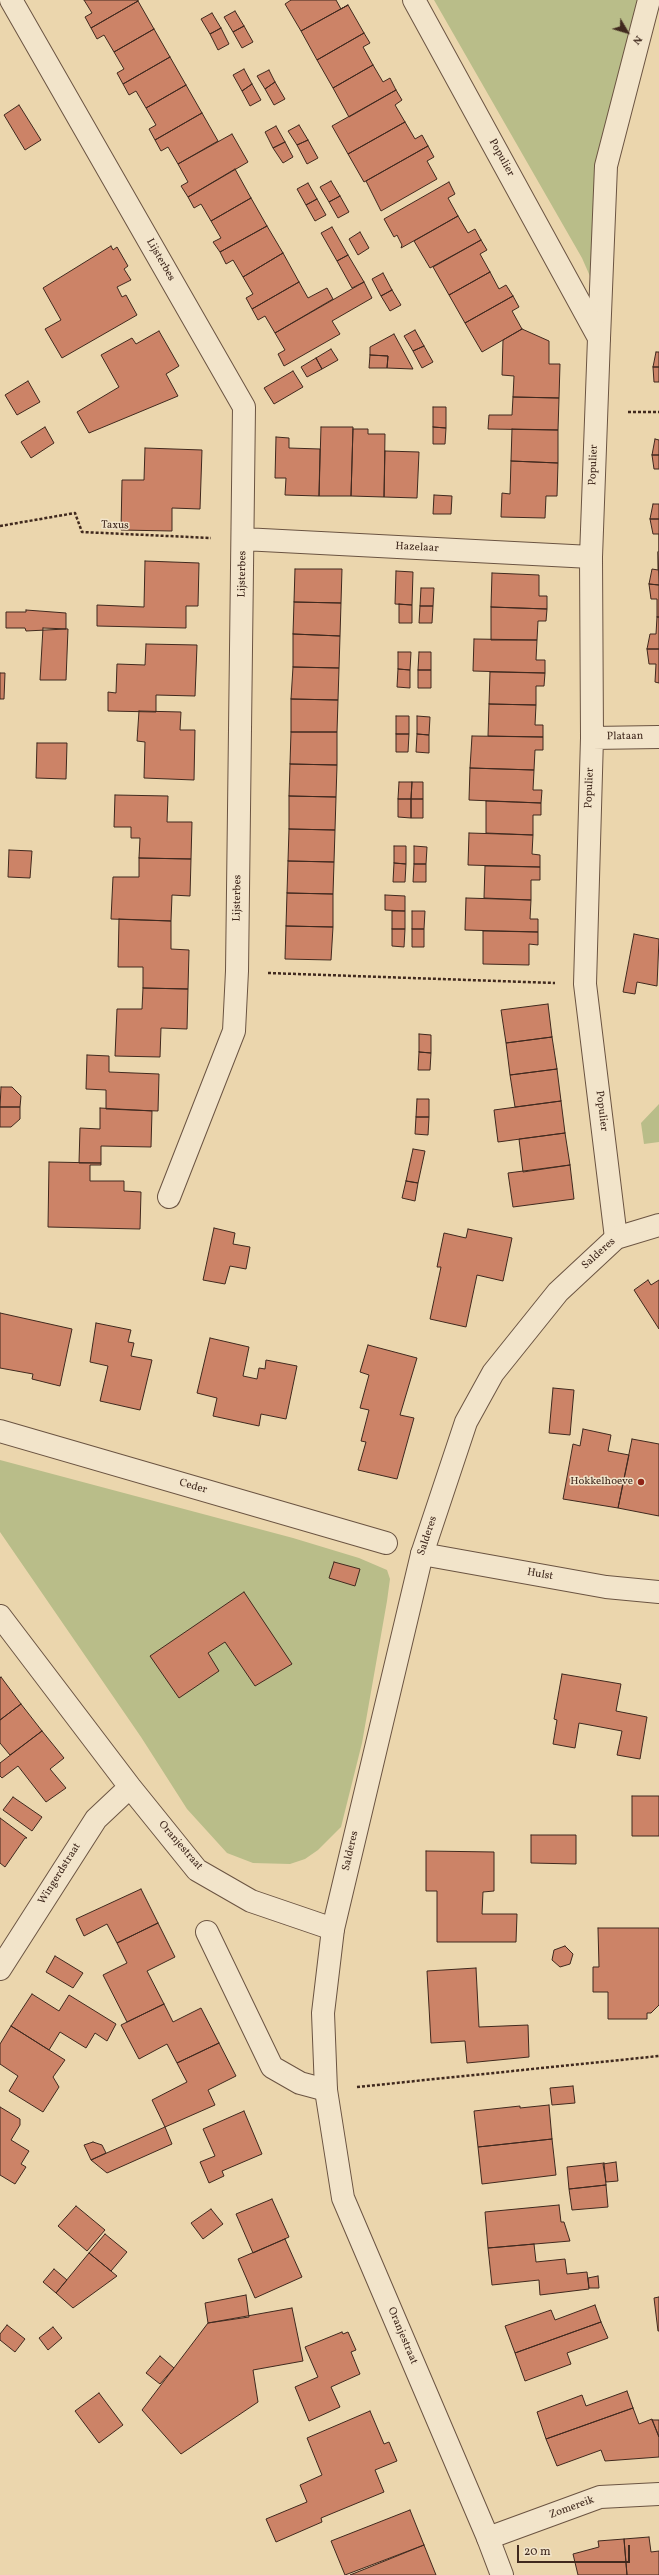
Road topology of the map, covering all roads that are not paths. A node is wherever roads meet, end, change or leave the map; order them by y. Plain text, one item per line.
1 (11, 0) edge
2 (414, 0) edge
3 (649, 0) edge
4 (599, 338) junction
5 (244, 539) junction
6 (591, 556) junction
7 (659, 737) edge
8 (592, 738) junction
9 (169, 1197) dead end
10 (659, 1225) edge
11 (616, 1238) junction
12 (0, 1431) edge
13 (386, 1543) dead end
14 (422, 1554) junction
15 (659, 1592) edge
16 (0, 1616) edge
17 (130, 1787) junction
18 (333, 1929) junction
19 (207, 1932) dead end
20 (0, 1970) edge
21 (326, 2090) junction
22 (659, 2494) edge
23 (488, 2538) junction
24 (502, 2575) edge

1 - 5 street, Lijsterbes
2 - 4 street, Populier
3 - 4 street, Populier
4 - 6 street, Populier
5 - 6 street, Hazelaar
5 - 9 street, Lijsterbes
6 - 8 street, Populier
7 - 8 street, Plataan
8 - 11 street, Populier
10 - 11 street, Salderes
11 - 14 street, Salderes
12 - 13 street, Ceder
14 - 15 street, Hulst
14 - 18 street, Salderes
16 - 17 street, Oranjestraat
17 - 18 street, Oranjestraat
17 - 20 street, Wingerdstraat
18 - 21 street, Oranjestraat
19 - 21 street
21 - 23 street, Oranjestraat
22 - 23 street, Zomereik
23 - 24 street, Oranjestraat

